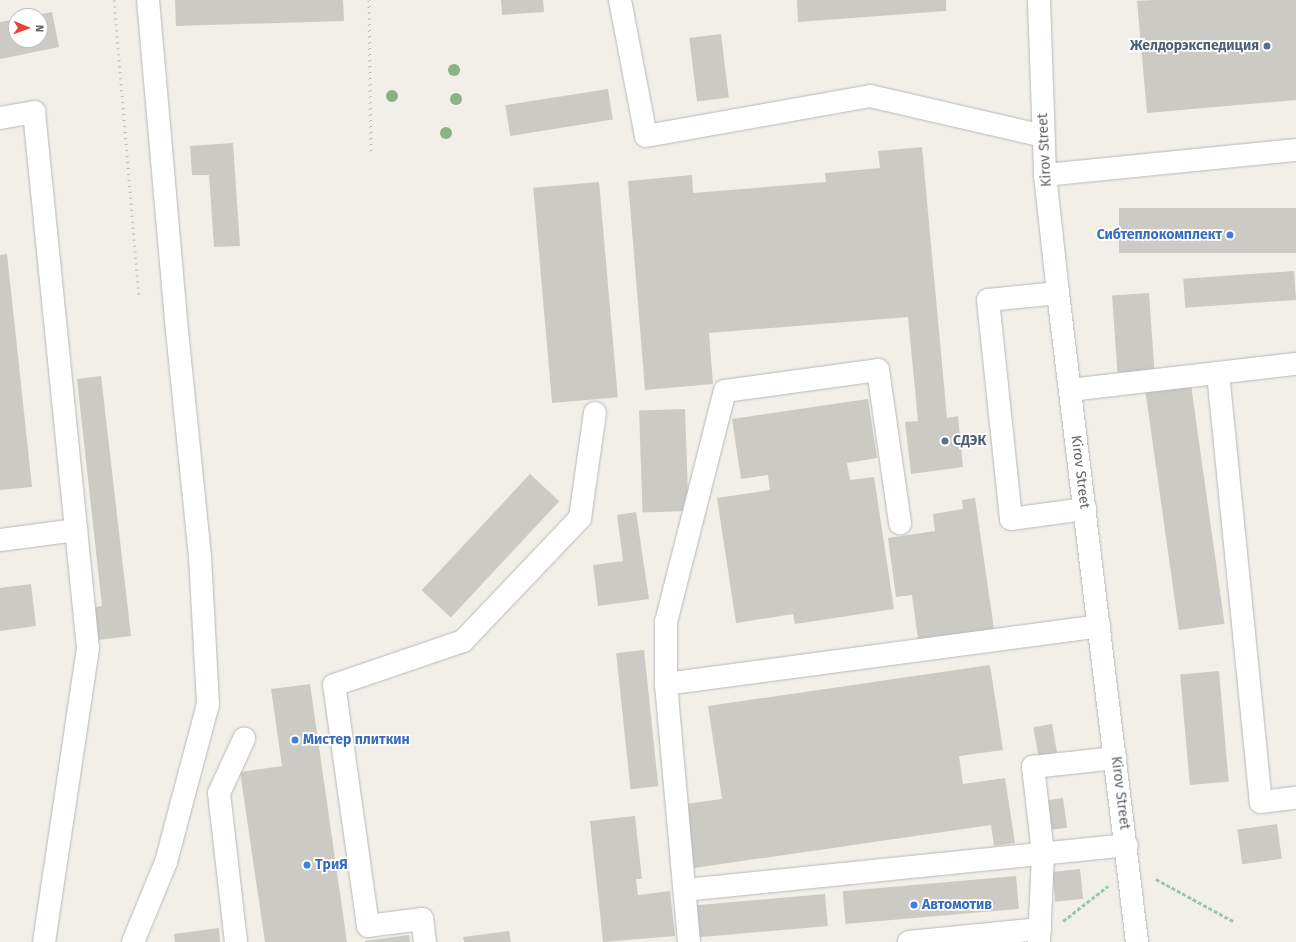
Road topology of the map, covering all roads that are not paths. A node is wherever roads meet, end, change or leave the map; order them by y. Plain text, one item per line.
1 (148, 0) edge
2 (620, 0) edge
3 (1039, 0) edge
4 (0, 118) edge
5 (1044, 136) junction
6 (1296, 150) edge
7 (1045, 175) junction
8 (1058, 293) junction
9 (1296, 364) edge
10 (1218, 373) junction
11 (1070, 390) junction
12 (595, 413) dead end
13 (1085, 509) junction
14 (900, 523) dead end
15 (76, 530) junction
16 (0, 540) edge
17 (1099, 626) junction
18 (666, 684) junction
19 (244, 739) dead end
20 (1116, 758) junction
21 (1296, 798) edge
22 (1126, 845) junction
23 (1043, 853) junction
24 (685, 890) junction
25 (1046, 932) edge
26 (44, 942) edge
27 (133, 942) edge
28 (236, 942) edge
29 (425, 942) edge
30 (689, 942) edge
31 (909, 942) edge
32 (1137, 942) edge

1 - 27 street
2 - 5 street
3 - 5 street, Kirov Street
4 - 15 street
5 - 7 street, Kirov Street
6 - 7 street
7 - 8 street, Kirov Street
8 - 11 street, Kirov Street
8 - 13 street
9 - 10 street
10 - 11 street
10 - 21 street
11 - 13 street, Kirov Street
12 - 29 street
13 - 17 street, Kirov Street
14 - 18 street
15 - 16 street
15 - 26 street
17 - 18 street
17 - 20 street, Kirov Street
18 - 24 street
19 - 28 street
20 - 22 street, Kirov Street
20 - 23 street
22 - 23 street
22 - 32 street, Kirov Street
23 - 24 street
23 - 25 street
24 - 30 street
25 - 31 street

